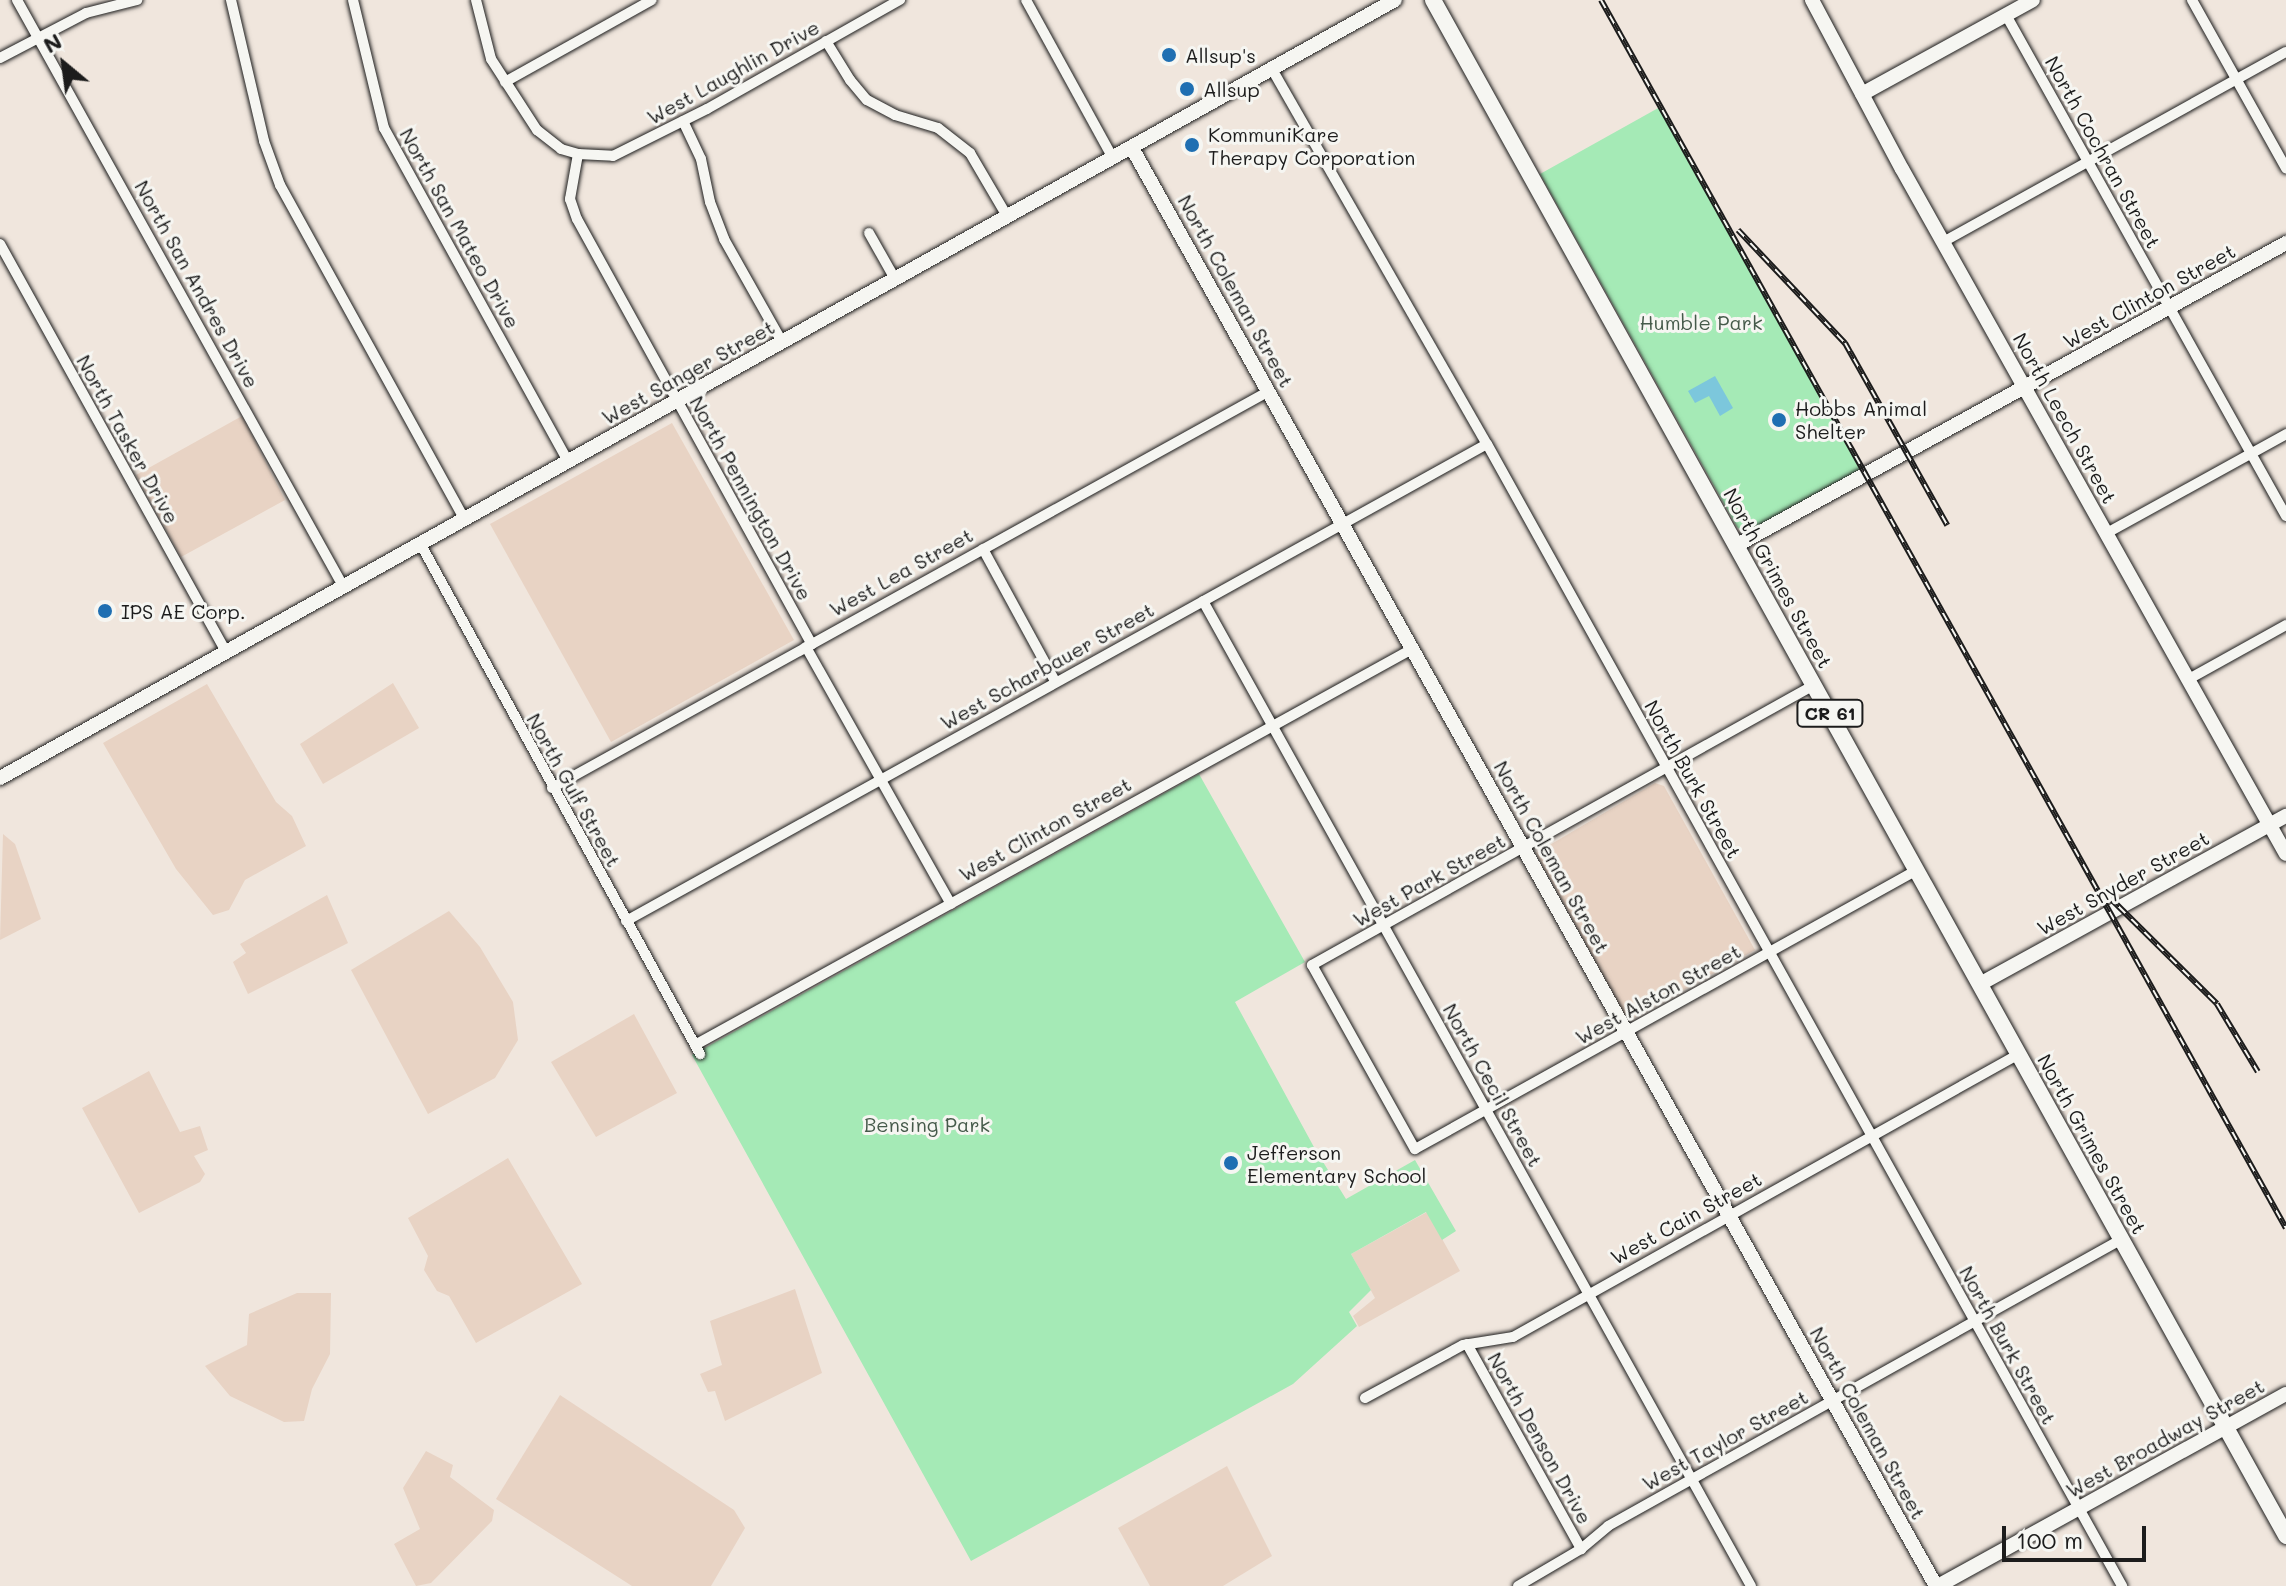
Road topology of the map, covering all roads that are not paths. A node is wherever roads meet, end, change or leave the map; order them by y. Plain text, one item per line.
1 (17, 0) edge
2 (137, 0) edge
3 (231, 0) edge
4 (353, 0) edge
5 (476, 0) edge
6 (652, 0) edge
7 (900, 0) edge
8 (1026, 0) edge
9 (1395, 0) edge
10 (1433, 0) edge
11 (1812, 0) edge
12 (2033, 0) edge
13 (2192, 0) edge
14 (2006, 15) junction
15 (37, 37) junction
16 (826, 41) junction
17 (2286, 52) edge
18 (0, 58) edge
19 (1272, 69) junction
20 (2236, 79) junction
21 (505, 82) junction
22 (1862, 94) junction
23 (683, 121) junction
24 (1132, 148) junction
25 (578, 154) junction
26 (1113, 158) junction
27 (2087, 161) junction
28 (2286, 168) edge
29 (1007, 216) junction
30 (869, 233) dead end
31 (1943, 242) junction
32 (2286, 243) edge
33 (0, 244) edge
34 (895, 279) junction
35 (2170, 307) junction
36 (782, 342) junction
37 (2025, 387) junction
38 (1269, 391) junction
39 (676, 401) junction
40 (2286, 434) edge
41 (1487, 444) junction
42 (2251, 453) junction
43 (568, 461) junction
44 (2286, 516) edge
45 (464, 519) junction
46 (1344, 523) junction
47 (2107, 533) junction
48 (420, 543) junction
49 (1737, 545) junction
50 (983, 549) junction
51 (343, 586) junction
52 (1203, 601) junction
53 (2286, 625) edge
54 (809, 646) junction
55 (1414, 648) junction
56 (226, 651) junction
57 (2189, 679) junction
58 (1055, 681) junction
59 (1814, 685) junction
60 (1272, 726) junction
61 (1666, 768) junction
62 (0, 778) edge
63 (880, 779) junction
64 (552, 788) junction
65 (2286, 816) edge
66 (2270, 825) junction
67 (1524, 847) junction
68 (2286, 854) edge
69 (1917, 870) junction
70 (951, 904) junction
71 (626, 921) junction
72 (1384, 926) junction
73 (1769, 952) junction
74 (1980, 984) junction
75 (1627, 1032) junction
76 (697, 1049) joint
77 (2019, 1054) junction
78 (1487, 1110) junction
79 (1871, 1135) junction
80 (1415, 1149) joint
81 (1728, 1215) junction
82 (2122, 1239) junction
83 (1588, 1294) junction
84 (1974, 1321) junction
85 (1467, 1344) junction
86 (2286, 1394) edge
87 (1365, 1398) dead end
88 (1833, 1401) junction
89 (2225, 1427) junction
90 (1692, 1479) junction
91 (2079, 1508) junction
92 (2286, 1536) edge
93 (1581, 1549) junction
94 (1518, 1586) edge
95 (1751, 1586) edge
96 (1937, 1586) edge
97 (2122, 1586) edge

1 - 15 street, North San Andres Drive
2 - 15 street
3 - 45 street
4 - 43 street, North San Mateo Drive
5 - 21 street
6 - 21 street
7 - 16 street, West Laughlin Drive
8 - 26 street
9 - 19 street, West Sanger Street
10 - 49 main road, North Grimes Street / CR 61
11 - 22 street, North Leech Street
12 - 14 street
13 - 20 street
14 - 22 street
14 - 27 street, North Cochran Street
15 - 18 street
15 - 51 street, North San Andres Drive
16 - 23 street, West Laughlin Drive
16 - 29 street
17 - 20 street
19 - 24 street, West Sanger Street
19 - 41 street, North Burk Street
20 - 27 street
20 - 28 street
21 - 25 street
22 - 31 street, North Leech Street
23 - 25 street, West Laughlin Drive
23 - 36 street
24 - 26 street, West Sanger Street
24 - 38 street, North Coleman Street
25 - 39 street, North Pennington Drive
26 - 29 street, West Sanger Street
27 - 31 street
27 - 35 street, North Cochran Street
29 - 34 street, West Sanger Street
30 - 34 street
31 - 37 street, North Leech Street
32 - 35 street, West Clinton Street
33 - 56 street, North Tasker Drive
34 - 36 street, West Sanger Street
35 - 37 street, West Clinton Street
35 - 42 street, North Cochran Street
36 - 39 street, West Sanger Street
37 - 47 street, North Leech Street
37 - 49 street, West Clinton Street
38 - 46 street, North Coleman Street
38 - 50 street, West Lea Street
39 - 43 street, West Sanger Street
39 - 54 street, North Pennington Drive
40 - 42 street
41 - 46 street, West Scharbauer Street
41 - 61 street, North Burk Street
42 - 44 street, North Cochran Street
42 - 47 street
43 - 45 street, West Sanger Street
45 - 48 street, West Sanger Street
46 - 52 street, West Scharbauer Street
46 - 55 street, North Coleman Street
47 - 57 street, North Leech Street
48 - 51 street, West Sanger Street
48 - 64 street, North Gulf Street
49 - 59 main road, North Grimes Street / CR 61
50 - 54 street, West Lea Street
50 - 58 street
51 - 56 street, West Sanger Street
52 - 58 street, West Scharbauer Street
52 - 60 street, North Cecil Street
53 - 57 street
54 - 63 street, North Pennington Drive
54 - 64 street, West Lea Street
55 - 60 street, West Clinton Street
55 - 67 street, North Coleman Street
56 - 62 street, West Sanger Street
57 - 66 street, North Leech Street
58 - 63 street, West Scharbauer Street
59 - 61 street, West Park Street
59 - 69 main road, North Grimes Street / CR 61
60 - 70 street, West Clinton Street
60 - 72 street, North Cecil Street
61 - 67 street, West Park Street
61 - 73 street, North Burk Street
63 - 70 street, North Pennington Drive
63 - 71 street, West Scharbauer Street
64 - 71 street, North Gulf Street
65 - 66 street, West Snyder Street
66 - 68 street, North Leech Street
66 - 74 street, West Snyder Street
67 - 72 street, West Park Street
67 - 75 street, North Coleman Street
69 - 73 street, West Alston Street
69 - 74 main road, North Grimes Street / CR 61
70 - 76 street, West Clinton Street
71 - 76 street, North Gulf Street
72 - 78 street, North Cecil Street
72 - 80 street, West Park Street
73 - 75 street, West Alston Street
73 - 79 street, North Burk Street
74 - 77 main road, North Grimes Street / CR 61
75 - 78 street, West Alston Street
75 - 81 street, North Coleman Street
77 - 79 street, West Cain Street
77 - 82 main road, North Grimes Street / CR 61
78 - 80 street, West Alston Street
78 - 83 street, North Cecil Street
79 - 81 street, West Cain Street
79 - 84 street, North Burk Street
81 - 83 street, West Cain Street
81 - 88 street, North Coleman Street
82 - 84 street, West Taylor Street
82 - 89 main road, North Grimes Street / CR 61
83 - 85 street, West Cain Street
83 - 90 street, North Cecil Street
84 - 88 street, West Taylor Street
84 - 91 street, North Burk Street
85 - 87 street, West Cain Street
85 - 93 street, North Denson Drive
86 - 89 street, West Broadway Street
88 - 90 street, West Taylor Street
88 - 96 street, North Coleman Street
89 - 91 street, West Broadway Street
89 - 92 main road, CR 61
90 - 93 street, West Taylor Street
90 - 95 street, North Cecil Street
91 - 96 street, West Broadway Street
91 - 97 street, North Burk Street
93 - 94 street, West Taylor Street

